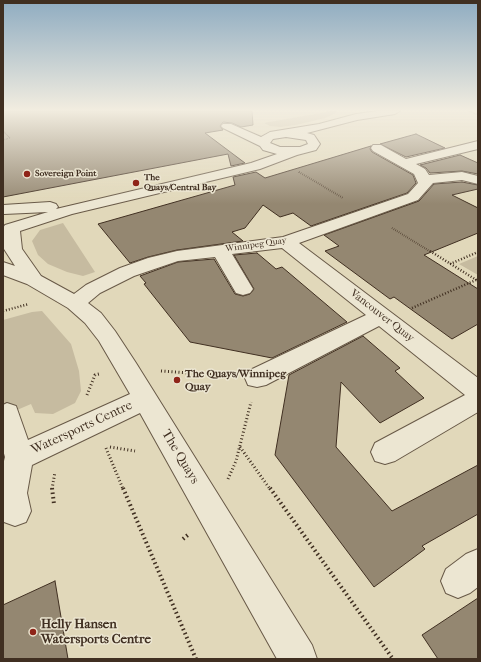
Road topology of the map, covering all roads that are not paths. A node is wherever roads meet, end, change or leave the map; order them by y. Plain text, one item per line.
1 (243, 142) edge
2 (260, 142) edge
3 (266, 142) edge
4 (313, 142) edge
5 (266, 145) junction
6 (478, 145) edge
7 (245, 146) dead end
8 (377, 148) dead end
9 (293, 152) junction
10 (404, 163) junction
11 (234, 165) junction
12 (425, 180) junction
13 (478, 180) edge
14 (125, 196) junction
15 (3, 209) edge
16 (9, 230) edge
17 (286, 242) junction
18 (220, 250) junction
19 (3, 268) edge
20 (244, 289) dead end
21 (32, 292) junction
22 (75, 303) junction
23 (382, 316) junction
24 (257, 378) dead end
25 (478, 392) edge
26 (145, 398) junction
27 (478, 400) edge
28 (8, 414) dead end
29 (385, 452) dead end
30 (19, 457) junction
31 (15, 511) dead end
32 (298, 659) edge

1 - 7 street
2 - 5 street
3 - 5 street
4 - 9 street
5 - 9 street
5 - 11 street
6 - 10 street
8 - 10 street
9 - 11 street
10 - 12 street
11 - 14 street
12 - 13 street
12 - 17 street, Winnipeg Quay
14 - 15 street
14 - 16 street
15 - 16 street, The Quays
16 - 21 street, The Quays
17 - 18 street, Winnipeg Quay
17 - 23 street, Vancouver Quay
18 - 20 street
18 - 22 street, Winnipeg Quay
19 - 21 street, The Quays
21 - 22 street, The Quays
22 - 26 street, The Quays
23 - 24 street
23 - 25 street, Vancouver Quay
26 - 30 street, Watersports Centre
26 - 32 street, The Quays
27 - 29 street
28 - 30 street, Watersports Centre
30 - 31 street, Watersports Centre

